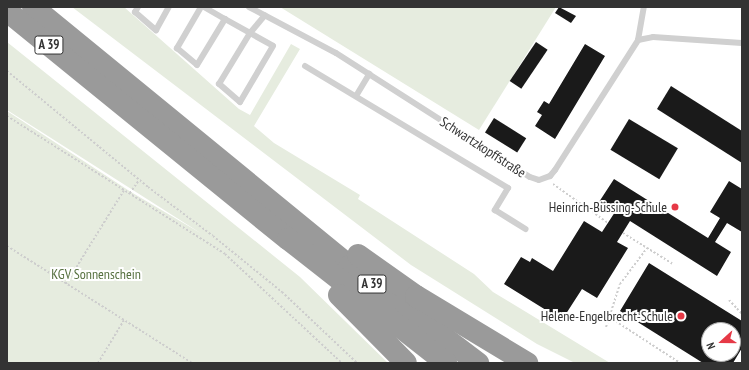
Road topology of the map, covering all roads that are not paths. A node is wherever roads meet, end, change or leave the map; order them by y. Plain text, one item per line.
1 (33, 7) edge
2 (138, 7) edge
3 (169, 7) edge
4 (201, 7) edge
5 (204, 7) edge
6 (249, 7) edge
7 (644, 7) edge
8 (7, 11) edge
9 (265, 15) junction
10 (225, 19) junction
11 (250, 33) junction
12 (638, 40) junction
13 (742, 43) edge
14 (305, 66) dead end
15 (369, 74) junction
16 (356, 96) junction
17 (270, 201) junction
18 (526, 228) dead end
19 (288, 240) junction
20 (406, 363) edge
21 (446, 363) edge
22 (478, 363) edge
23 (527, 363) edge

1 - 17 highway, A 39
2 - 3 lane
4 - 10 lane
5 - 10 lane
6 - 9 lane, Schwartzkopffstraße
7 - 12 lane, Schwartzkopffstraße
8 - 19 highway, A 39
9 - 11 lane
9 - 15 lane, Schwartzkopffstraße
10 - 11 lane
11 - 11 lane
12 - 13 lane
12 - 15 lane, Schwartzkopffstraße
14 - 16 lane
15 - 16 lane
16 - 18 lane
17 - 22 highway, A 39
17 - 23 highway
19 - 20 highway
19 - 21 highway, A 39

